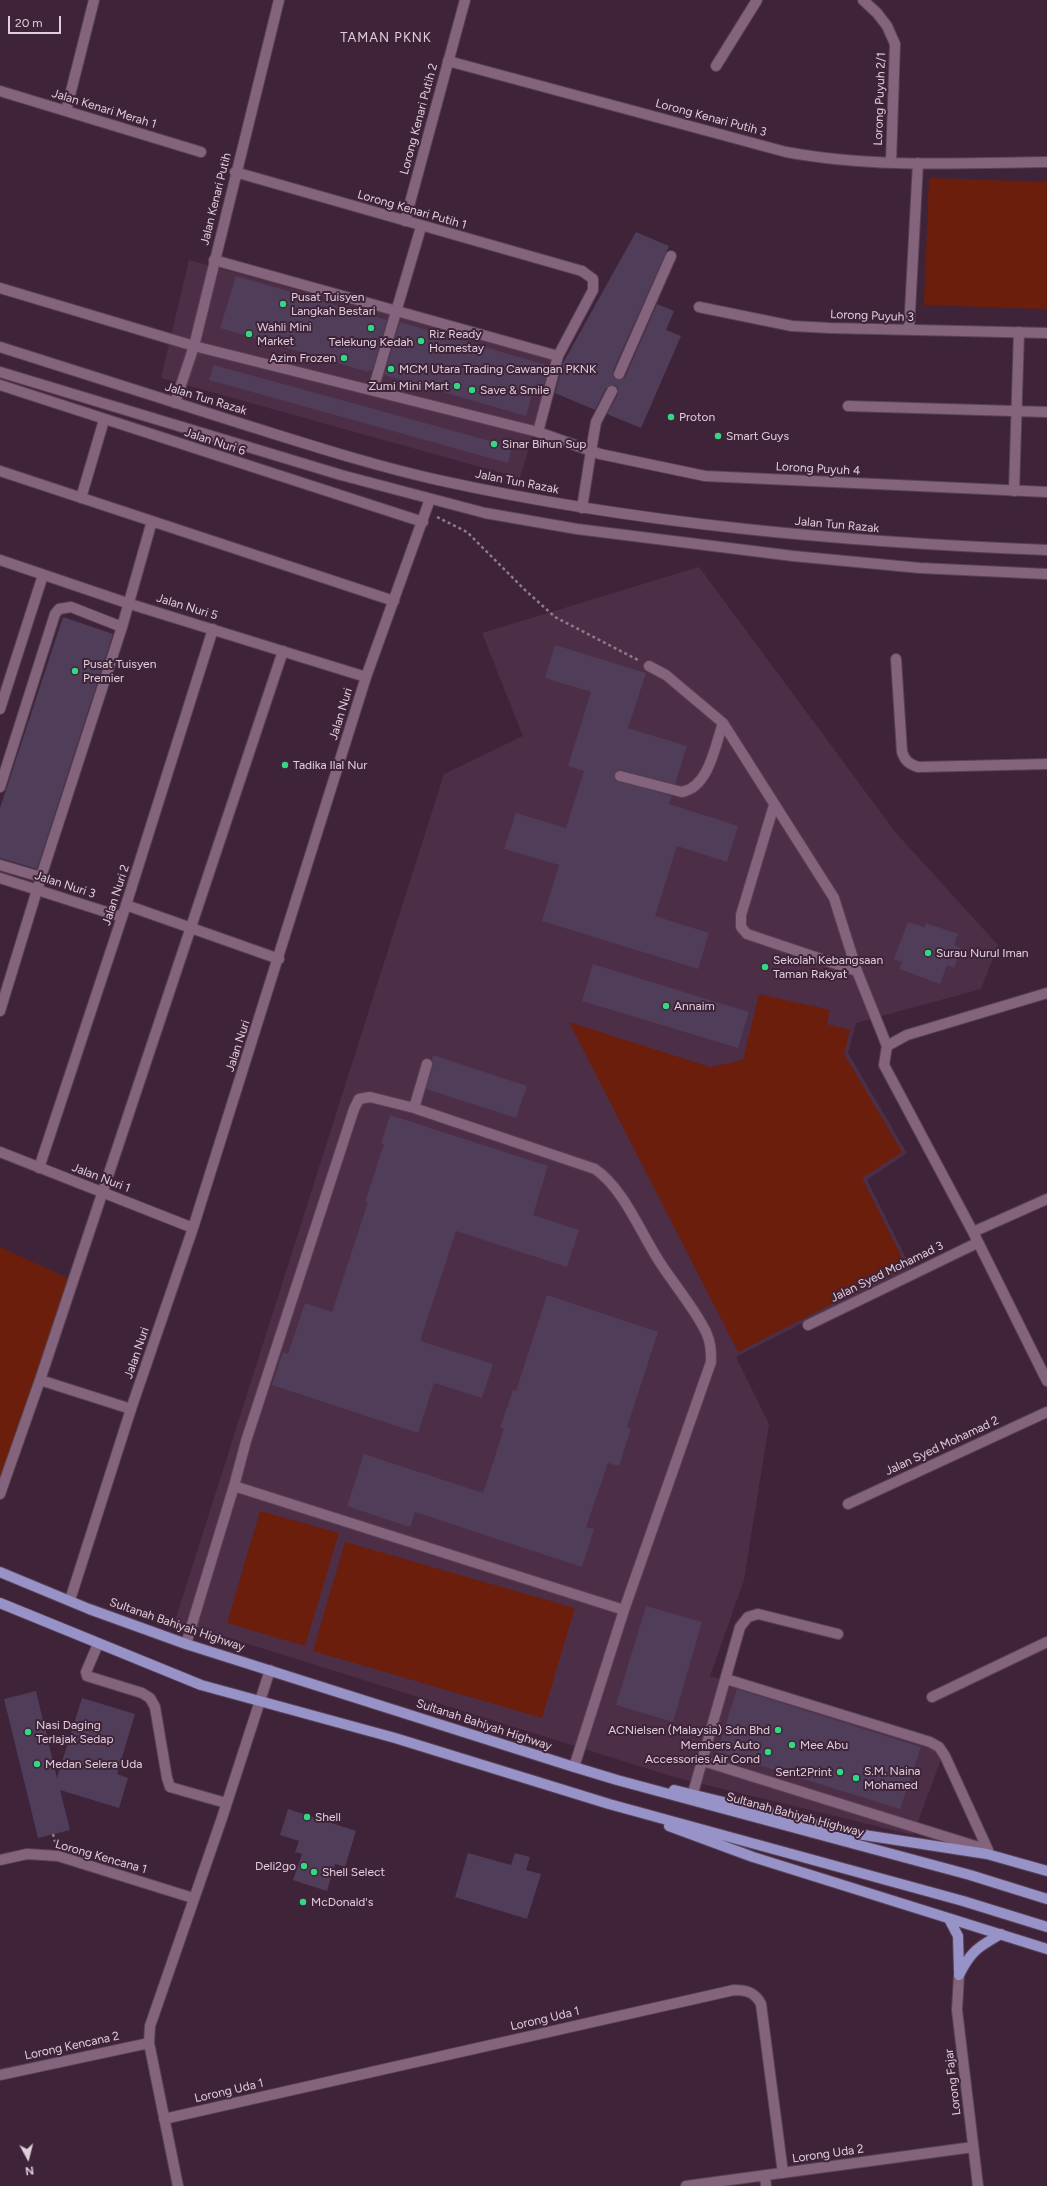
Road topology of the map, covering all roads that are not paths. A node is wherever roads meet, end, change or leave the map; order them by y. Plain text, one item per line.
1 (94, 0) edge
2 (279, 0) edge
3 (465, 0) edge
4 (757, 0) edge
5 (863, 0) edge
6 (448, 61) junction
7 (716, 66) dead end
8 (0, 91) edge
9 (66, 111) junction
10 (201, 152) dead end
11 (891, 162) junction
12 (1047, 162) edge
13 (918, 163) junction
14 (235, 172) junction
15 (405, 221) junction
16 (421, 227) junction
17 (671, 256) dead end
18 (214, 260) junction
19 (0, 288) edge
20 (699, 307) dead end
21 (397, 311) junction
22 (909, 330) junction
23 (1019, 332) junction
24 (1047, 333) edge
25 (194, 346) junction
26 (0, 347) edge
27 (558, 356) junction
28 (0, 372) edge
29 (620, 374) dead end
30 (0, 385) edge
31 (373, 390) junction
32 (612, 391) dead end
33 (175, 404) junction
34 (848, 406) dead end
35 (1017, 411) junction
36 (1047, 412) edge
37 (104, 420) junction
38 (538, 432) junction
39 (590, 451) junction
40 (0, 472) edge
41 (1014, 491) junction
42 (1047, 492) edge
43 (81, 498) junction
44 (430, 499) junction
45 (582, 508) junction
46 (152, 521) junction
47 (423, 522) junction
48 (1047, 550) edge
49 (0, 560) edge
50 (1047, 574) edge
51 (43, 575) junction
52 (394, 601) junction
53 (130, 604) junction
54 (122, 627) junction
55 (213, 629) junction
56 (283, 651) junction
57 (896, 660) dead end
58 (649, 666) road end
59 (366, 677) junction
60 (0, 709) edge
61 (723, 723) junction
62 (1047, 764) edge
63 (620, 776) dead end
64 (0, 787) edge
65 (774, 804) junction
66 (0, 865) edge
67 (41, 877) junction
68 (0, 878) edge
69 (37, 890) junction
70 (126, 905) junction
71 (122, 917) junction
72 (190, 927) junction
73 (279, 959) junction
74 (857, 971) junction
75 (1047, 993) edge
76 (0, 1011) edge
77 (887, 1046) junction
78 (428, 1064) dead end
79 (414, 1108) junction
80 (0, 1152) edge
81 (39, 1168) junction
82 (104, 1193) junction
83 (1047, 1199) edge
84 (193, 1228) junction
85 (973, 1232) junction
86 (977, 1243) junction
87 (808, 1325) dead end
88 (40, 1380) junction
89 (1047, 1381) edge
90 (131, 1409) junction
91 (1047, 1412) edge
92 (234, 1486) junction
93 (0, 1494) edge
94 (848, 1504) dead end
95 (0, 1572) edge
96 (70, 1600) junction
97 (0, 1603) edge
98 (624, 1610) junction
99 (838, 1634) dead end
100 (1047, 1642) edge
101 (98, 1644) junction
102 (186, 1644) junction
103 (270, 1670) junction
104 (726, 1679) junction
105 (932, 1697) dead end
106 (259, 1702) junction
107 (703, 1761) junction
108 (574, 1767) junction
109 (617, 1780) junction
110 (692, 1793) junction
111 (226, 1803) junction
112 (609, 1804) junction
113 (988, 1852) junction
114 (0, 1860) edge
115 (1047, 1871) edge
116 (193, 1898) junction
117 (1047, 1899) edge
118 (949, 1919) junction
119 (1047, 1928) edge
120 (1001, 1934) junction
121 (1047, 1949) edge
122 (959, 1975) junction
123 (149, 2043) junction
124 (0, 2075) edge
125 (164, 2119) junction
126 (973, 2147) junction
127 (783, 2173) junction
128 (765, 2176) junction
129 (178, 2186) edge
130 (686, 2186) edge
131 (766, 2186) edge
132 (978, 2186) edge

1 - 9 street
2 - 14 street, Jalan Kenari Putih
3 - 6 street, Lorong Kenari Putih 2
4 - 7 street
5 - 11 street, Lorong Puyuh 2/1
6 - 11 street, Lorong Kenari Putih 3
6 - 15 street, Lorong Kenari Putih 2
8 - 9 street, Jalan Kenari Merah 1
9 - 10 street, Jalan Kenari Merah 1
11 - 13 street, Lorong Kenari Putih 3
12 - 13 street, Lorong Kenari Putih 3
13 - 22 street
14 - 15 street, Lorong Kenari Putih 1
14 - 18 street, Jalan Kenari Putih
15 - 16 street, Lorong Kenari Putih 1
16 - 21 street
16 - 27 street, Lorong Kenari Putih 1
17 - 29 street
18 - 21 street
18 - 25 street, Jalan Kenari Putih
19 - 25 street, Lorong Puyuh 4
20 - 22 street, Lorong Puyuh 3
21 - 27 street
21 - 31 street
22 - 23 street, Lorong Puyuh 3
23 - 24 street, Lorong Puyuh 3
23 - 35 street
25 - 31 street, Lorong Puyuh 4
25 - 33 street, Jalan Kenari Putih
26 - 33 street, Jalan Tun Razak
27 - 38 street
28 - 44 street
30 - 37 street, Jalan Nuri 6
31 - 38 street, Lorong Puyuh 4
32 - 39 street
33 - 45 street, Jalan Tun Razak
34 - 35 street
35 - 36 street
35 - 41 street
37 - 43 street
37 - 47 street, Jalan Nuri 6
38 - 39 street, Lorong Puyuh 4
39 - 41 street, Lorong Puyuh 4
39 - 45 street
40 - 43 street
41 - 42 street, Lorong Puyuh 4
43 - 46 street
44 - 47 street, Jalan Nuri
44 - 50 street
45 - 48 street, Jalan Tun Razak
46 - 52 street
46 - 53 street
47 - 52 street, Jalan Nuri
49 - 51 street, Jalan Nuri 5
51 - 53 street, Jalan Nuri 5
51 - 60 street
52 - 59 street, Jalan Nuri
53 - 54 street
53 - 55 street, Jalan Nuri 5
54 - 64 street
54 - 67 street
55 - 56 street, Jalan Nuri 5
55 - 70 street, Jalan Nuri 2
56 - 59 street, Jalan Nuri 5
56 - 72 street
57 - 62 street
58 - 61 street
59 - 73 street, Jalan Nuri
61 - 63 street
61 - 65 street
65 - 74 street
65 - 74 street
66 - 67 street
67 - 69 street
68 - 69 street, Jalan Nuri 3
69 - 71 street, Jalan Nuri 3
69 - 76 street
70 - 71 street, Jalan Nuri 2
70 - 72 street
71 - 81 street, Jalan Nuri 2
72 - 73 street
72 - 82 street
73 - 84 street, Jalan Nuri
74 - 77 street
75 - 77 street
77 - 85 street
78 - 79 street
79 - 92 street
79 - 98 street
80 - 81 street, Jalan Nuri 1
81 - 82 street, Jalan Nuri 1
82 - 84 street, Jalan Nuri 1
82 - 88 street
83 - 85 street
84 - 90 street, Jalan Nuri
85 - 86 street
86 - 87 street, Jalan Syed Mohamad 3
86 - 89 street
88 - 90 street
88 - 93 street
90 - 96 street, Jalan Nuri
91 - 94 street, Jalan Syed Mohamad 2
92 - 98 street
92 - 102 street
95 - 96 main road, Sultanah Bahiyah Highway
96 - 102 main road, Sultanah Bahiyah Highway
97 - 101 main road
98 - 108 street
99 - 104 street
100 - 105 street
101 - 106 main road
101 - 111 street
102 - 103 main road, Sultanah Bahiyah Highway
103 - 106 street
103 - 108 main road, Sultanah Bahiyah Highway
104 - 107 street
104 - 113 street
106 - 111 street
106 - 112 main road
107 - 110 street
107 - 113 street
108 - 109 main road, Sultanah Bahiyah Highway
109 - 110 main road
109 - 117 main road, Sultanah Bahiyah Highway
110 - 113 main road
111 - 116 street
112 - 118 main road
112 - 119 main road
113 - 115 main road
114 - 116 street, Lorong Kencana 1
116 - 123 street
118 - 120 main road
118 - 122 main road
120 - 121 main road
120 - 122 main road
122 - 126 street, Lorong Fajar
123 - 124 street, Lorong Kencana 2
123 - 125 street
125 - 127 street, Lorong Uda 1
125 - 129 street
126 - 127 street, Lorong Uda 2
126 - 132 street, Lorong Fajar
127 - 128 street, Lorong Uda 2
128 - 130 street, Lorong Uda 2
128 - 131 street

